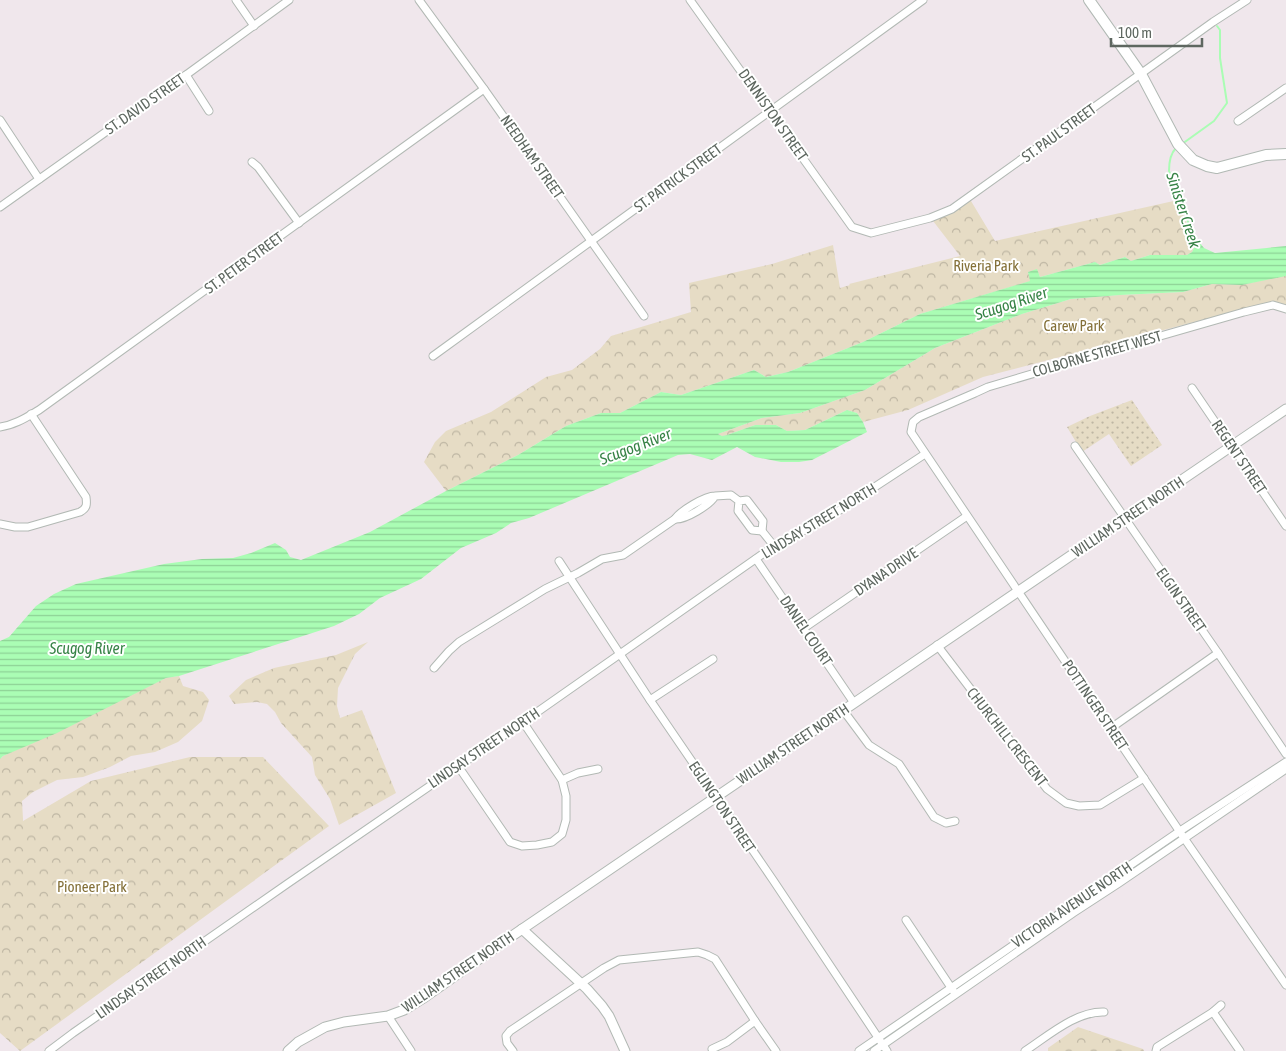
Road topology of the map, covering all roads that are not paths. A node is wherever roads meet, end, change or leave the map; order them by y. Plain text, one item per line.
1 (236, 0) edge
2 (289, 0) edge
3 (419, 0) edge
4 (690, 0) edge
5 (923, 0) edge
6 (1089, 0) edge
7 (1247, 0) edge
8 (254, 26) junction
9 (1141, 74) junction
10 (186, 75) junction
11 (1286, 88) edge
12 (484, 89) junction
13 (769, 110) junction
14 (209, 111) dead end
15 (0, 120) edge
16 (1238, 121) dead end
17 (1286, 154) edge
18 (252, 162) dead end
19 (39, 179) junction
20 (0, 207) edge
21 (299, 223) junction
22 (857, 229) joint
23 (591, 242) junction
24 (1286, 309) edge
25 (644, 316) dead end
26 (433, 356) dead end
27 (1192, 388) dead end
28 (1286, 409) edge
29 (31, 414) junction
30 (913, 422) joint
31 (0, 427) edge
32 (1075, 446) dead end
33 (1231, 446) junction
34 (925, 454) junction
35 (739, 501) junction
36 (967, 516) junction
37 (1125, 518) junction
38 (0, 524) edge
39 (1286, 526) edge
40 (762, 531) junction
41 (774, 546) junction
42 (756, 559) junction
43 (559, 562) dead end
44 (570, 577) junction
45 (1018, 591) junction
46 (804, 628) junction
47 (937, 646) junction
48 (619, 653) junction
49 (1218, 653) junction
50 (713, 659) dead end
51 (434, 668) dead end
52 (650, 700) junction
53 (854, 703) junction
54 (843, 710) junction
55 (523, 722) junction
56 (1111, 728) junction
57 (1286, 754) edge
58 (1286, 762) edge
59 (458, 766) junction
60 (598, 769) dead end
61 (1286, 769) edge
62 (1144, 778) junction
63 (562, 780) junction
64 (715, 797) junction
65 (955, 821) dead end
66 (1182, 835) junction
67 (906, 920) dead end
68 (1040, 927) junction
69 (522, 929) junction
70 (1044, 934) junction
71 (581, 984) junction
72 (1286, 985) edge
73 (954, 992) junction
74 (1220, 1005) dead end
75 (1104, 1012) dead end
76 (1213, 1012) junction
77 (388, 1016) junction
78 (755, 1021) junction
79 (879, 1037) junction
80 (885, 1048) edge
81 (712, 1049) dead end
82 (49, 1051) edge
83 (288, 1051) edge
84 (411, 1051) edge
85 (513, 1051) edge
86 (625, 1051) edge
87 (776, 1051) edge
88 (859, 1051) edge
89 (874, 1051) edge
90 (1025, 1051) edge
91 (1156, 1051) edge
92 (1240, 1051) edge

1 - 8 street
2 - 8 street, ST. DAVID STREET
3 - 12 street, NEEDHAM STREET
4 - 13 street, DENNISTON STREET
5 - 13 street, ST. PATRICK STREET
6 - 9 main road
7 - 9 street, ST. PAUL STREET
8 - 10 street, ST. DAVID STREET
9 - 17 main road
9 - 22 street, ST. PAUL STREET
10 - 14 street
10 - 19 street, ST. DAVID STREET
11 - 16 street
12 - 21 street, ST. PETER STREET
12 - 23 street, NEEDHAM STREET
13 - 22 street, DENNISTON STREET
13 - 23 street, ST. PATRICK STREET
15 - 19 street
18 - 21 street
19 - 20 street, ST. DAVID STREET
21 - 29 street, ST. PETER STREET
23 - 25 street, NEEDHAM STREET
23 - 26 street, ST. PATRICK STREET
24 - 30 street, COLBORNE STREET WEST
27 - 33 street, REGENT STREET
28 - 33 street, WILLIAM STREET NORTH
29 - 31 street, ST. PETER STREET
29 - 38 street
30 - 34 street, POTTINGER STREET
32 - 37 street, ELGIN STREET
33 - 37 street, WILLIAM STREET NORTH
33 - 39 street, REGENT STREET
34 - 36 street, POTTINGER STREET
34 - 41 street, LINDSAY STREET NORTH
35 - 40 street
35 - 40 street
35 - 44 street
36 - 45 street, POTTINGER STREET
36 - 46 street, DYANA DRIVE
37 - 45 street, WILLIAM STREET NORTH
37 - 49 street, ELGIN STREET
40 - 41 street
41 - 42 street, LINDSAY STREET NORTH
42 - 46 street, DANIEL COURT
42 - 48 street, LINDSAY STREET NORTH
43 - 44 street, EGLINGTON STREET
44 - 48 street, EGLINGTON STREET
44 - 51 street
45 - 47 street, WILLIAM STREET NORTH
45 - 56 street, POTTINGER STREET
46 - 53 street, DANIEL COURT
47 - 53 street, WILLIAM STREET NORTH
47 - 62 street, CHURCHILL CRESCENT
48 - 52 street, EGLINGTON STREET
48 - 55 street, LINDSAY STREET NORTH
49 - 56 street
49 - 57 street, ELGIN STREET
50 - 52 street
52 - 64 street, EGLINGTON STREET
53 - 54 street, WILLIAM STREET NORTH
54 - 64 street, WILLIAM STREET NORTH
54 - 65 street
55 - 59 street, LINDSAY STREET NORTH
55 - 63 street
56 - 62 street, POTTINGER STREET
58 - 66 street, VICTORIA AVENUE NORTH
59 - 63 street
59 - 82 street, LINDSAY STREET NORTH
60 - 63 street
61 - 66 street, VICTORIA AVENUE NORTH
62 - 66 street, POTTINGER STREET
64 - 69 street, WILLIAM STREET NORTH
64 - 79 street, EGLINGTON STREET
66 - 68 street, VICTORIA AVENUE NORTH
66 - 70 street, VICTORIA AVENUE NORTH
66 - 72 street, POTTINGER STREET
67 - 73 street
68 - 70 street
68 - 73 street, VICTORIA AVENUE NORTH
69 - 71 street
69 - 77 street, WILLIAM STREET NORTH
70 - 73 street, VICTORIA AVENUE NORTH
71 - 78 street
71 - 85 street
71 - 86 street
73 - 79 street, VICTORIA AVENUE NORTH
73 - 80 street, VICTORIA AVENUE NORTH
74 - 76 street
75 - 90 street
76 - 91 street
76 - 92 street
77 - 83 street, WILLIAM STREET NORTH
77 - 84 street
78 - 81 street
78 - 87 street
79 - 80 street, EGLINGTON STREET
79 - 88 street, VICTORIA AVENUE NORTH
80 - 89 street, VICTORIA AVENUE NORTH

